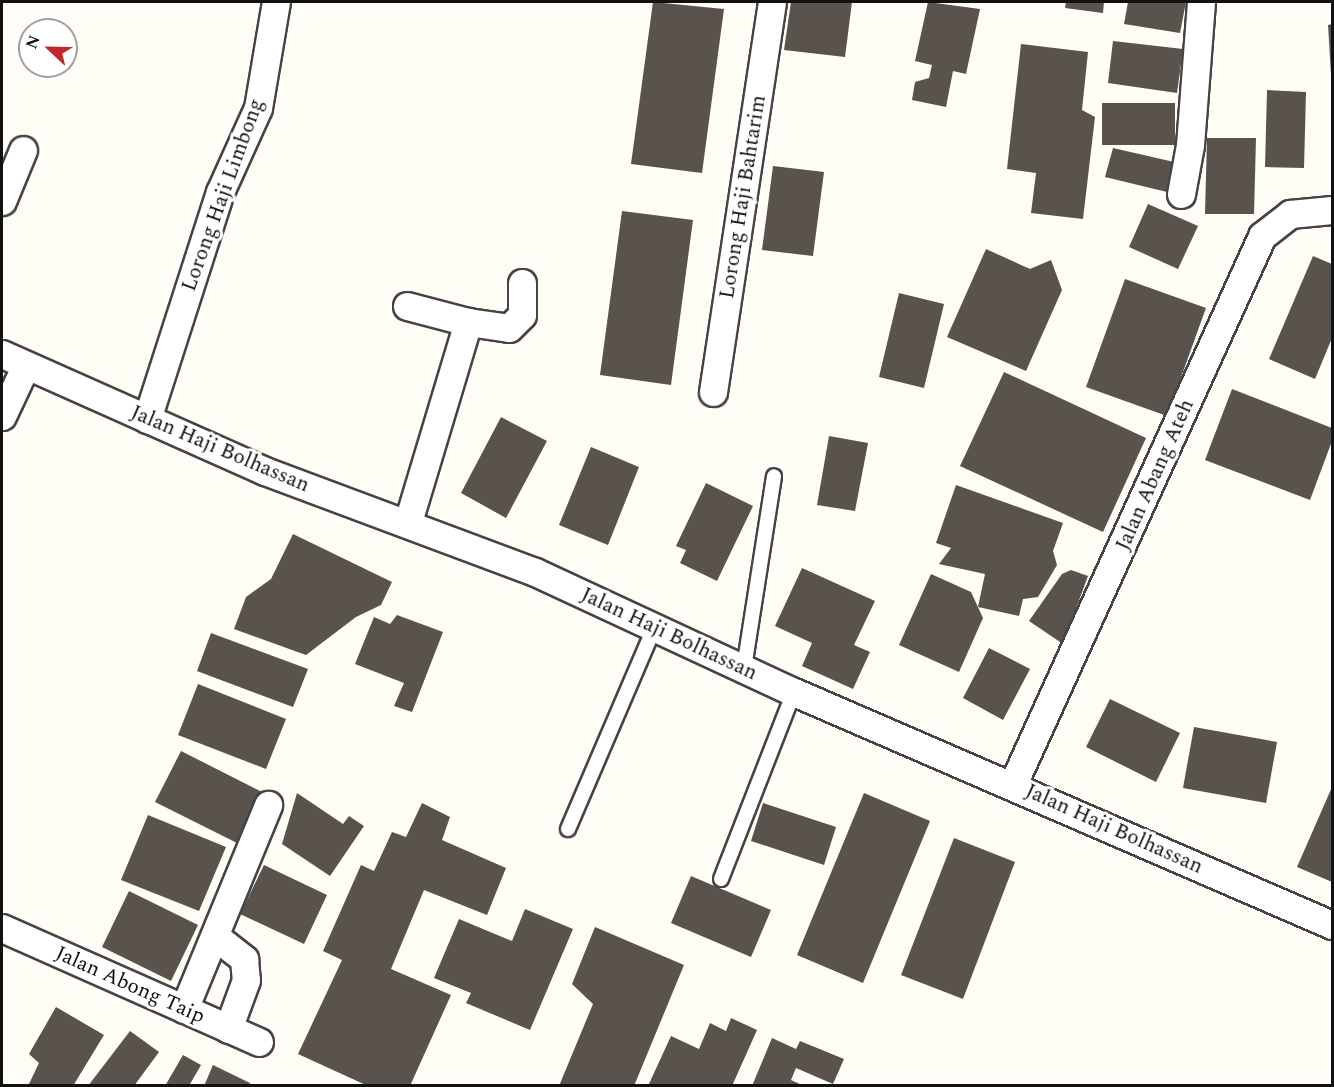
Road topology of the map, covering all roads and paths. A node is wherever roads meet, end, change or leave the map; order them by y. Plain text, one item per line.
1 (276, 2) edge
2 (772, 2) edge
3 (1201, 2) edge
4 (23, 150) dead end
5 (1181, 194) dead end
6 (2, 201) edge
7 (1332, 210) edge
8 (522, 283) dead end
9 (407, 306) dead end
10 (468, 322) junction
11 (14, 359) edge
12 (713, 392) dead end
13 (2, 416) edge
14 (147, 419) junction
15 (774, 476) dead end
16 (408, 522) junction
17 (655, 626) junction
18 (744, 668) junction
19 (794, 692) junction
20 (1013, 784) junction
21 (268, 805) dead end
22 (568, 829) dead end
23 (721, 879) dead end
24 (1332, 925) edge
25 (2, 928) edge
26 (216, 938) junction
27 (184, 1009) junction
28 (228, 1029) junction
29 (258, 1042) dead end

1 - 14 street, Lorong Haji Limbong
2 - 12 street, Lorong Haji Bahtarim
3 - 5 street
4 - 6 street
7 - 20 street, Jalan Abang Ateh
8 - 10 street
9 - 10 street
10 - 16 street
11 - 13 street
11 - 14 street, Jalan Haji Bolhassan
14 - 16 street, Jalan Haji Bolhassan
15 - 18 lane
16 - 17 street, Jalan Haji Bolhassan
17 - 18 street, Jalan Haji Bolhassan
17 - 22 lane
18 - 19 street, Jalan Haji Bolhassan
19 - 20 street, Jalan Haji Bolhassan
19 - 23 lane
20 - 24 street, Jalan Haji Bolhassan
21 - 26 street
25 - 27 street, Jalan Abong Taip
26 - 27 street
26 - 28 street
27 - 28 street, Jalan Abong Taip
28 - 29 street, Jalan Abong Taip

